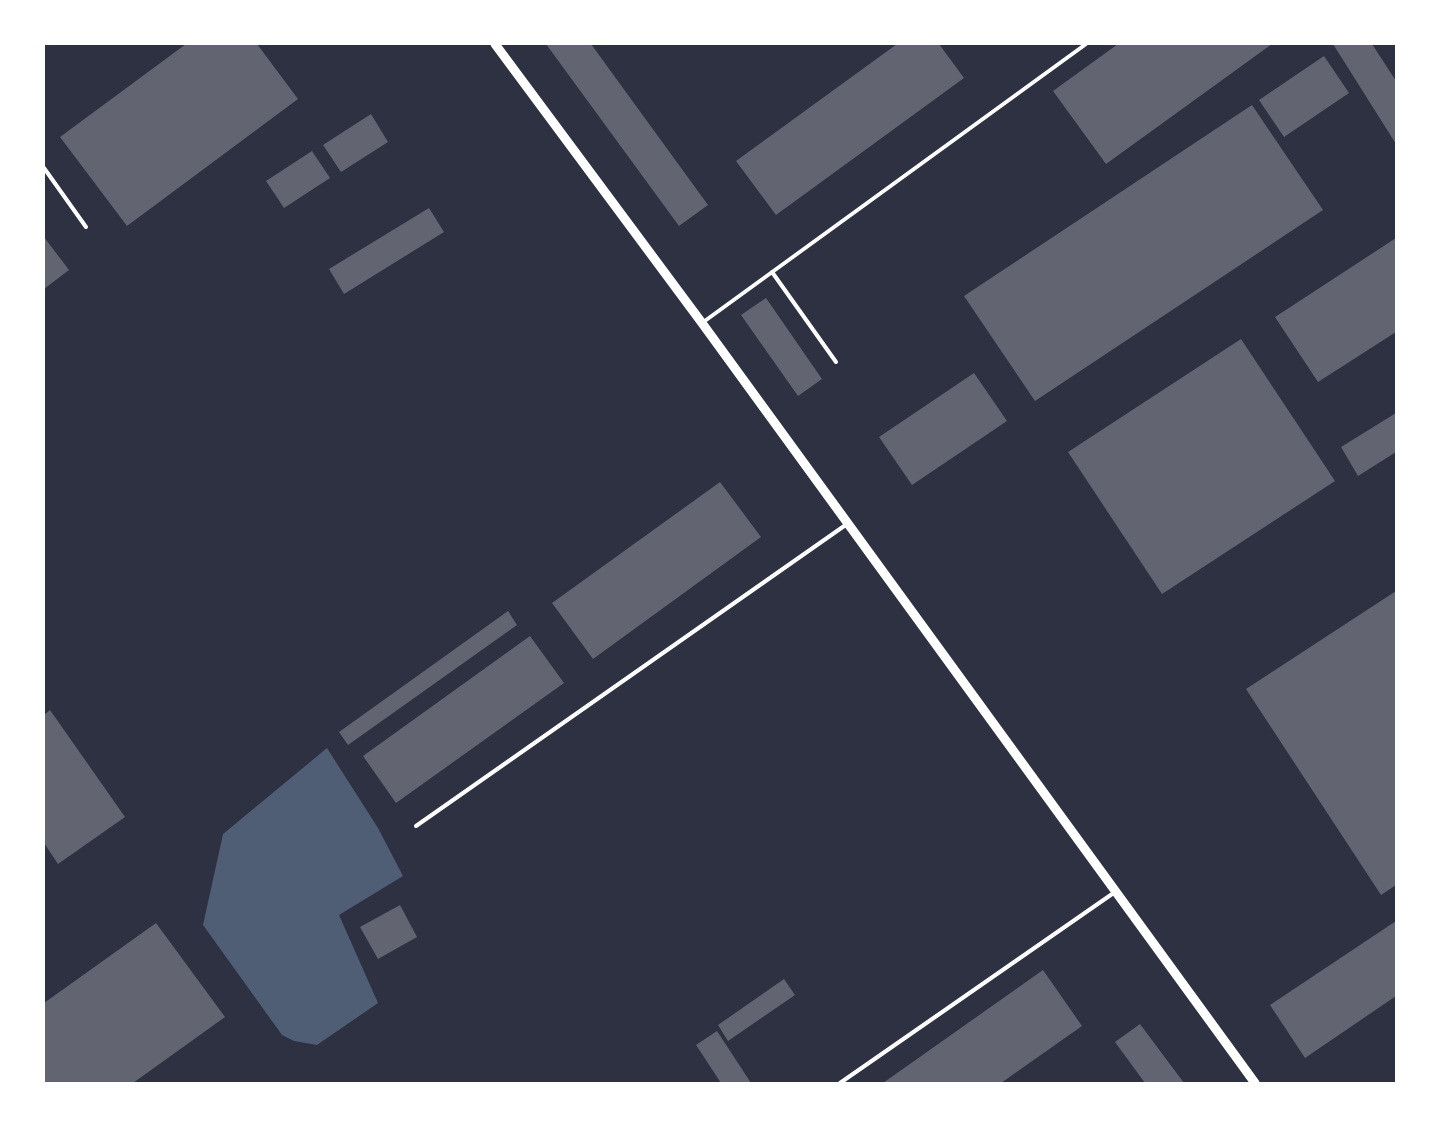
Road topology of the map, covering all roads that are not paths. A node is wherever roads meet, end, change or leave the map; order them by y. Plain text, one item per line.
1 (495, 44) edge
2 (1086, 44) edge
3 (44, 168) edge
4 (86, 227) dead end
5 (772, 272) junction
6 (702, 323) junction
7 (836, 362) dead end
8 (848, 524) junction
9 (416, 826) dead end
10 (1115, 892) junction
11 (840, 1083) edge
12 (1255, 1083) edge

1 - 6 street
2 - 5 lane
3 - 4 lane
5 - 6 lane
5 - 7 lane
6 - 8 street
8 - 9 lane
8 - 10 street
10 - 11 lane
10 - 12 street

